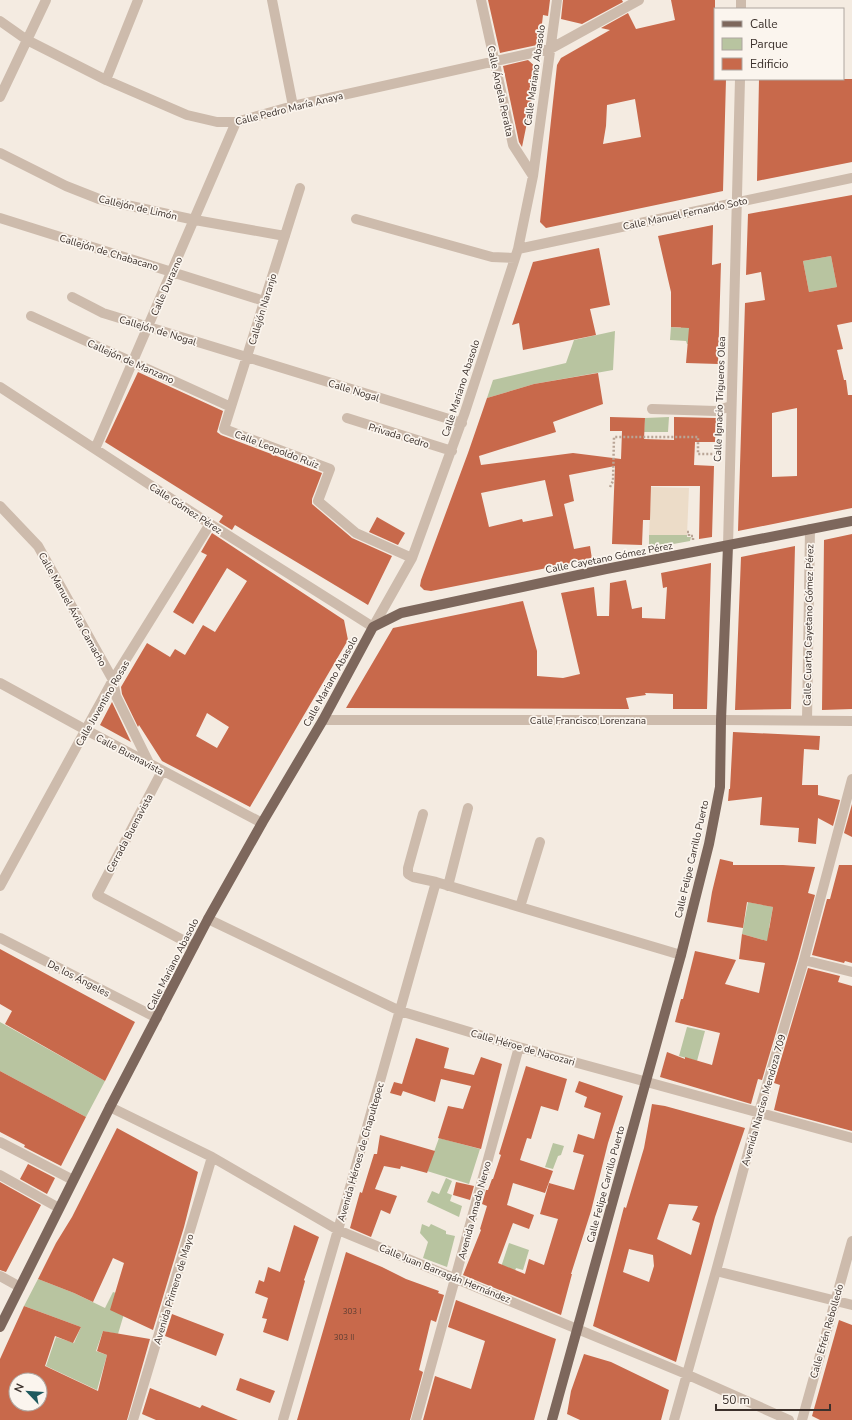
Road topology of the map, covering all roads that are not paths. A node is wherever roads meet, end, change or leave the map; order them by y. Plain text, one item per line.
1 (46, 0) edge
2 (138, 0) edge
3 (272, 0) edge
4 (481, 0) edge
5 (557, 0) edge
6 (639, 0) edge
7 (0, 21) edge
8 (27, 40) junction
9 (550, 49) junction
10 (494, 62) junction
11 (106, 80) junction
12 (740, 80) edge
13 (0, 97) edge
14 (293, 106) junction
15 (236, 122) junction
16 (0, 153) edge
17 (533, 176) junction
18 (852, 178) edge
19 (300, 188) dead end
20 (738, 201) junction
21 (0, 218) edge
22 (356, 219) dead end
23 (195, 220) junction
24 (285, 236) junction
25 (516, 253) junction
26 (172, 272) junction
27 (72, 297) dead end
28 (264, 301) junction
29 (31, 316) dead end
30 (147, 326) junction
31 (247, 357) junction
32 (132, 362) junction
33 (0, 386) edge
34 (730, 406) junction
35 (231, 407) junction
36 (652, 409) dead end
37 (347, 418) dead end
38 (462, 423) junction
39 (224, 429) joint
40 (95, 449) junction
41 (452, 451) junction
42 (0, 506) edge
43 (852, 521) edge
44 (210, 524) junction
45 (810, 529) junction
46 (728, 546) junction
47 (412, 558) junction
48 (373, 627) junction
49 (113, 680) junction
50 (0, 683) edge
51 (323, 720) junction
52 (721, 720) junction
53 (807, 721) junction
54 (852, 721) edge
55 (86, 730) junction
56 (150, 765) junction
57 (162, 771) junction
58 (852, 779) edge
59 (468, 808) dead end
60 (423, 814) dead end
61 (262, 823) junction
62 (540, 842) dead end
63 (436, 882) junction
64 (0, 886) edge
65 (448, 886) junction
66 (520, 907) junction
67 (208, 919) junction
68 (0, 938) edge
69 (194, 946) junction
70 (680, 955) junction
71 (804, 960) junction
72 (852, 972) edge
73 (400, 1011) junction
74 (158, 1018) junction
75 (518, 1047) junction
76 (646, 1082) junction
77 (110, 1107) junction
78 (759, 1112) junction
79 (852, 1138) edge
80 (0, 1142) edge
81 (212, 1157) junction
82 (0, 1175) edge
83 (73, 1180) junction
84 (59, 1208) junction
85 (338, 1230) junction
86 (852, 1241) edge
87 (716, 1271) junction
88 (0, 1276) edge
89 (455, 1278) junction
90 (20, 1287) junction
91 (834, 1301) junction
92 (852, 1305) edge
93 (0, 1327) edge
94 (578, 1329) junction
95 (686, 1374) junction
96 (134, 1420) edge
97 (283, 1420) edge
98 (416, 1420) edge
99 (552, 1420) edge
100 (674, 1420) edge
101 (789, 1420) edge
102 (802, 1420) edge

1 - 8 street
2 - 11 street
3 - 14 street
4 - 10 street, Calle Ángela Peralta
5 - 9 street, Calle Mariano Abasolo
6 - 9 street, Calle Pedro María Anaya
7 - 8 street, Calle Pedro María Anaya
8 - 11 street, Calle Pedro María Anaya
8 - 13 street
9 - 10 street, Calle Pedro María Anaya
9 - 17 street, Calle Mariano Abasolo
10 - 14 street, Calle Pedro María Anaya
10 - 17 street, Calle Ángela Peralta
11 - 15 street, Calle Pedro María Anaya
12 - 20 street, Calle Ignacio Trigueros Olea
14 - 15 street, Calle Pedro María Anaya
15 - 23 street, Calle Durazno
16 - 23 street, Callejón de Limón
17 - 25 street, Calle Mariano Abasolo
18 - 20 street, Calle Manuel Fernando Soto
19 - 24 street, Callejón Naranjo
20 - 25 street, Calle Manuel Fernando Soto
20 - 34 street, Calle Ignacio Trigueros Olea
21 - 26 street, Callejón de Chabacano
22 - 25 street, Calle Manuel Fernando Soto
23 - 24 street, Callejón de Limón
23 - 26 street, Calle Durazno
24 - 28 street, Callejón Naranjo
25 - 38 street, Calle Mariano Abasolo
26 - 28 street, Callejón de Chabacano
26 - 30 street, Calle Durazno
27 - 30 street, Callejón de Nogal
28 - 31 street, Callejón Naranjo
29 - 32 street, Callejón de Manzano
30 - 31 street, Callejón de Nogal
30 - 32 street, Calle Durazno
31 - 35 street, Callejón Naranjo
31 - 38 street, Calle Nogal
32 - 35 street, Callejón de Manzano
32 - 40 street, Calle Durazno
33 - 40 street, Calle Gómez Pérez
34 - 36 street
34 - 46 street, Calle Ignacio Trigueros Olea
35 - 39 street, Callejón Naranjo
37 - 41 street, Privada Cedro
38 - 41 street, Calle Mariano Abasolo
39 - 47 street, Calle Leopoldo Ruiz
40 - 44 street, Calle Gómez Pérez
41 - 47 street, Calle Mariano Abasolo
42 - 49 street, Calle Manuel Ávila Camacho
43 - 45 main road, Calle Cayetano Gómez Pérez
44 - 48 street, Calle Gómez Pérez
44 - 49 street, Calle Juventino Rosas
45 - 46 main road, Calle Cayetano Gómez Pérez
45 - 53 street, Calle Cuarta Cayetano Gómez Pérez
46 - 48 main road, Calle Cayetano Gómez Pérez
46 - 52 main road, Calle Ignacio Trigueros Olea
47 - 48 street, Calle Mariano Abasolo
48 - 51 main road, Calle Mariano Abasolo
49 - 55 street, Calle Juventino Rosas
49 - 56 street, Calle Manuel Ávila Camacho
50 - 55 street, Calle Buenavista
51 - 52 street, Calle Francisco Lorenzana
51 - 61 main road, Calle Mariano Abasolo
52 - 53 street, Calle Francisco Lorenzana
52 - 70 main road, Calle Felipe Carrillo Puerto
53 - 54 street, Calle Francisco Lorenzana
55 - 56 street, Calle Buenavista
55 - 64 street, Calle Juventino Rosas
56 - 57 street, Calle Buenavista
57 - 61 street, Calle Buenavista
57 - 69 street, Cerrada Buenavista
58 - 71 street, Avenida Narciso Mendoza 709
59 - 65 street
60 - 63 street
61 - 67 main road, Calle Mariano Abasolo
62 - 66 street
63 - 65 street
63 - 73 street, Avenida Héroes de Chapultepec
65 - 66 street
66 - 70 street
67 - 69 main road, Calle Mariano Abasolo
67 - 73 street, Calle Héroe de Nacozari
68 - 74 street, De los Ángeles
69 - 74 main road, Calle Mariano Abasolo
70 - 76 main road, Calle Felipe Carrillo Puerto
71 - 72 street
71 - 78 street, Avenida Narciso Mendoza 709
73 - 75 street, Calle Héroe de Nacozari
73 - 85 street, Avenida Héroes de Chapultepec
74 - 77 main road, Calle Mariano Abasolo
75 - 76 street, Calle Héroe de Nacozari
75 - 89 street, Avenida Amado Nervo
76 - 78 street, Calle Héroe de Nacozari
76 - 94 main road, Calle Felipe Carrillo Puerto
77 - 81 street, Calle Juan Barragán Hernández
77 - 83 main road, Calle Mariano Abasolo
78 - 79 street, Calle Héroe de Nacozari
78 - 87 street, Avenida Narciso Mendoza 709
80 - 83 street
81 - 85 street, Calle Juan Barragán Hernández
81 - 96 street, Avenida Primero de Mayo
82 - 84 street
83 - 84 main road, Calle Mariano Abasolo
84 - 90 main road, Calle Mariano Abasolo
85 - 89 street, Calle Juan Barragán Hernández
85 - 97 street, Avenida Héroes de Chapultepec
86 - 91 street, Calle Efrén Rebolledo
87 - 91 street
87 - 95 street, Avenida Narciso Mendoza 709
88 - 90 street
89 - 94 street, Calle Juan Barragán Hernández
89 - 98 street, Avenida Amado Nervo
90 - 93 main road, Calle Mariano Abasolo
91 - 92 street
91 - 102 street, Calle Efrén Rebolledo
94 - 95 street, Calle Juan Barragán Hernández
94 - 99 main road, Calle Felipe Carrillo Puerto
95 - 100 street, Avenida Narciso Mendoza 709
95 - 101 street, Calle Juan Barragán Hernández

